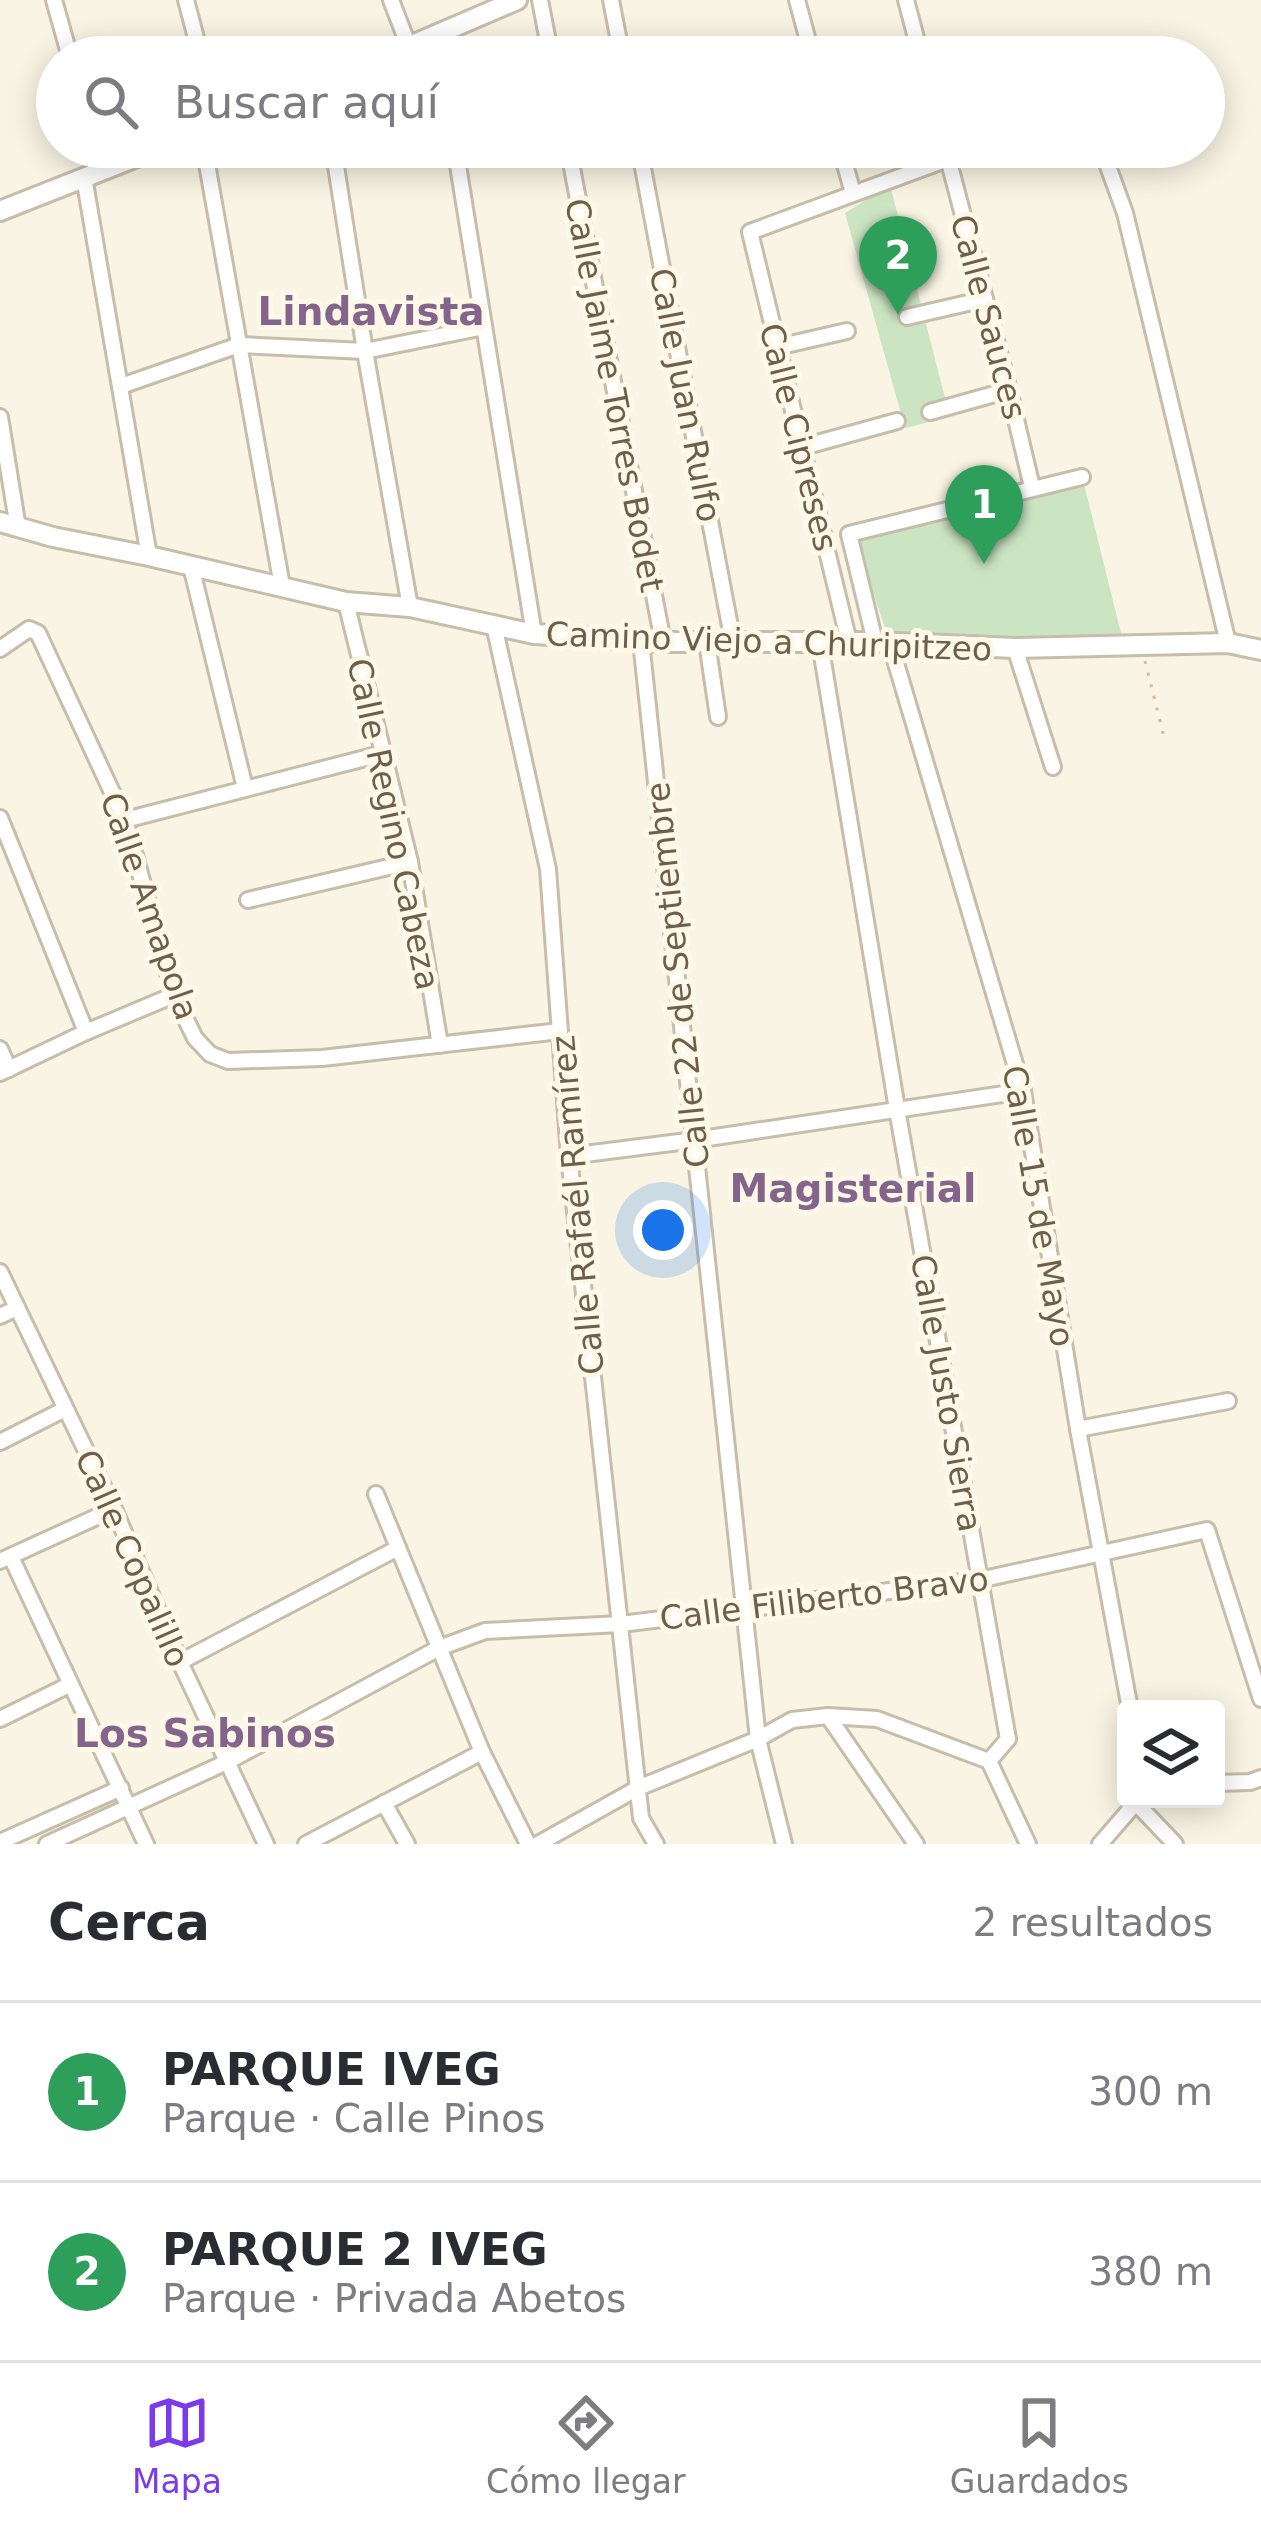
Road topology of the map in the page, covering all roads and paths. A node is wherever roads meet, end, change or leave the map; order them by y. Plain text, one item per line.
1 (54, 0) edge
2 (186, 0) edge
3 (391, 0) edge
4 (517, 0) edge
5 (540, 0) edge
6 (611, 0) edge
7 (797, 0) edge
8 (906, 0) edge
9 (436, 34) joint
10 (64, 36) edge
11 (195, 36) edge
12 (405, 36) edge
13 (432, 36) edge
14 (547, 36) edge
15 (618, 36) edge
16 (807, 36) edge
17 (915, 36) edge
18 (93, 168) edge
19 (108, 168) edge
20 (208, 168) edge
21 (336, 168) edge
22 (458, 168) edge
23 (572, 168) edge
24 (643, 168) edge
25 (846, 168) edge
26 (912, 168) edge
27 (951, 168) edge
28 (1108, 168) edge
29 (93, 174) junction
30 (853, 193) junction
31 (0, 211) edge
32 (985, 299) junction
33 (908, 317) dead end
34 (484, 327) junction
35 (847, 332) dead end
36 (239, 345) junction
37 (777, 347) junction
38 (365, 351) junction
39 (121, 386) junction
40 (1009, 390) junction
41 (930, 412) dead end
42 (0, 417) edge
43 (897, 421) dead end
44 (803, 447) junction
45 (1082, 477) dead end
46 (1032, 488) junction
47 (9, 525) edge
48 (149, 556) junction
49 (191, 566) junction
50 (282, 586) junction
51 (346, 602) junction
52 (410, 607) junction
53 (494, 625) junction
54 (534, 634) junction
55 (641, 641) junction
56 (663, 642) junction
57 (707, 642) junction
58 (734, 642) junction
59 (849, 642) junction
60 (820, 643) junction
61 (883, 643) junction
62 (1228, 644) junction
63 (1141, 645) junction
64 (1016, 648) junction
65 (0, 649) edge
66 (1261, 650) edge
67 (718, 717) dead end
68 (1165, 740) dead end
69 (381, 754) junction
70 (1053, 767) dead end
71 (245, 788) junction
72 (0, 818) edge
73 (125, 820) junction
74 (410, 862) junction
75 (248, 900) dead end
76 (174, 995) junction
77 (560, 1031) junction
78 (86, 1032) junction
79 (440, 1046) junction
80 (0, 1049) edge
81 (4, 1071) edge
82 (1023, 1091) junction
83 (897, 1109) junction
84 (695, 1140) junction
85 (569, 1156) junction
86 (0, 1272) edge
87 (16, 1308) junction
88 (0, 1316) edge
89 (1228, 1402) dead end
90 (65, 1409) junction
91 (1078, 1429) junction
92 (0, 1442) edge
93 (376, 1494) dead end
94 (114, 1509) junction
95 (398, 1548) junction
96 (1101, 1554) junction
97 (6, 1559) edge
98 (979, 1580) junction
99 (746, 1609) junction
100 (621, 1624) junction
101 (439, 1648) junction
102 (179, 1662) junction
103 (70, 1685) junction
104 (1128, 1700) edge
105 (1261, 1700) edge
106 (828, 1716) junction
107 (0, 1719) edge
108 (758, 1739) junction
109 (482, 1752) junction
110 (989, 1761) junction
111 (227, 1762) junction
112 (1261, 1778) edge
113 (1225, 1783) edge
114 (122, 1788) junction
115 (638, 1788) junction
116 (384, 1803) junction
117 (130, 1807) junction
118 (1133, 1808) edge
119 (1143, 1808) edge
120 (1, 1842) edge
121 (20, 1844) edge
122 (47, 1844) edge
123 (146, 1844) edge
124 (266, 1844) edge
125 (306, 1844) edge
126 (407, 1844) edge
127 (528, 1844) edge
128 (538, 1844) edge
129 (656, 1844) edge
130 (784, 1844) edge
131 (916, 1844) edge
132 (1028, 1844) edge
133 (1100, 1844) edge
134 (1175, 1844) edge

1 - 10 street
2 - 11 street
3 - 12 street
4 - 9 street
5 - 14 street
6 - 15 street
7 - 16 street
8 - 17 street
9 - 13 street
18 - 29 street
19 - 29 street
20 - 36 street
21 - 38 street
22 - 34 street
23 - 56 street, Calle Jaime Torres Bodet
24 - 58 street, Calle Juan Rulfo
25 - 30 street
26 - 30 street
27 - 32 street, Calle Sauces
28 - 62 street
29 - 31 street
29 - 39 street
30 - 37 street, Calle Cipreses
32 - 33 street
32 - 40 street, Calle Sauces
34 - 38 street
34 - 54 street
35 - 37 street
36 - 38 street
36 - 39 street
36 - 50 street
37 - 44 street, Calle Cipreses
38 - 52 street
39 - 48 street
40 - 41 street
40 - 46 street, Calle Sauces
42 - 47 street
43 - 44 street
44 - 59 street, Calle Cipreses
45 - 46 street
46 - 61 street, Calle 15 de Mayo
47 - 48 street, Camino Viejo a Churipitzeo
48 - 49 street, Camino Viejo a Churipitzeo
49 - 50 street, Camino Viejo a Churipitzeo
49 - 71 street
50 - 51 street, Camino Viejo a Churipitzeo
51 - 52 street, Camino Viejo a Churipitzeo
51 - 69 street, Calle Regino Cabeza
52 - 53 street, Camino Viejo a Churipitzeo
53 - 54 street, Camino Viejo a Churipitzeo
53 - 77 street, Calle Rafaél Ramírez
54 - 55 street, Camino Viejo a Churipitzeo
55 - 56 street, Camino Viejo a Churipitzeo
55 - 84 street, Calle 22 de Septiembre
56 - 57 street, Camino Viejo a Churipitzeo
57 - 58 street, Camino Viejo a Churipitzeo
57 - 67 street
58 - 60 street, Camino Viejo a Churipitzeo
59 - 60 street, Camino Viejo a Churipitzeo
59 - 61 street, Camino Viejo a Churipitzeo
60 - 83 street, Calle Justo Sierra
61 - 64 street, Camino Viejo a Churipitzeo
61 - 82 street, Calle 15 de Mayo
62 - 63 street, Camino Viejo a Churipitzeo
62 - 66 street, Camino Viejo a Churipitzeo
63 - 64 street, Camino Viejo a Churipitzeo
63 - 68 path
64 - 70 street
65 - 73 street, Calle Amapola
69 - 71 street
69 - 74 street, Calle Regino Cabeza
71 - 73 street
72 - 78 street
73 - 76 street, Calle Amapola
74 - 75 street
74 - 79 street, Calle Regino Cabeza
76 - 78 street
76 - 79 street, Calle Amapola
77 - 79 street
77 - 85 street, Calle Rafaél Ramírez
78 - 81 street
80 - 81 street
82 - 83 street
82 - 91 street, Calle 15 de Mayo
83 - 84 street
83 - 98 street, Calle Justo Sierra
84 - 85 street
84 - 99 street, Calle 22 de Septiembre
85 - 100 street, Calle Rafaél Ramírez
86 - 87 street, Calle Copalillo
87 - 88 street
87 - 90 street, Calle Copalillo
89 - 91 street
90 - 92 street
90 - 94 street, Calle Copalillo
91 - 96 street, Calle 15 de Mayo
93 - 95 street
94 - 97 street
94 - 102 street, Calle Copalillo
95 - 101 street
95 - 102 street
96 - 98 street, Calle Filiberto Bravo
96 - 104 street, Calle 15 de Mayo
96 - 105 street, Calle Filiberto Bravo
97 - 103 street
98 - 99 street, Calle Filiberto Bravo
98 - 110 street, Calle Justo Sierra
99 - 100 street, Calle Filiberto Bravo
99 - 108 street, Calle 22 de Septiembre
100 - 101 street, Calle Filiberto Bravo
100 - 115 street, Calle Rafaél Ramírez
101 - 109 street
101 - 111 street, Calle Filiberto Bravo
102 - 111 street, Calle Copalillo
103 - 107 street
103 - 114 street
106 - 108 street
106 - 110 street
106 - 131 street
108 - 115 street
108 - 130 street, Calle 22 de Septiembre
109 - 116 street
109 - 127 street
110 - 132 street
111 - 117 street, Calle Filiberto Bravo
111 - 124 street, Calle Copalillo
112 - 113 street
114 - 117 street
114 - 120 street
115 - 128 street
115 - 129 street, Calle Rafaél Ramírez
116 - 125 street
116 - 126 street
117 - 122 street, Calle Filiberto Bravo
117 - 123 street
118 - 133 street
119 - 134 street
120 - 121 street

